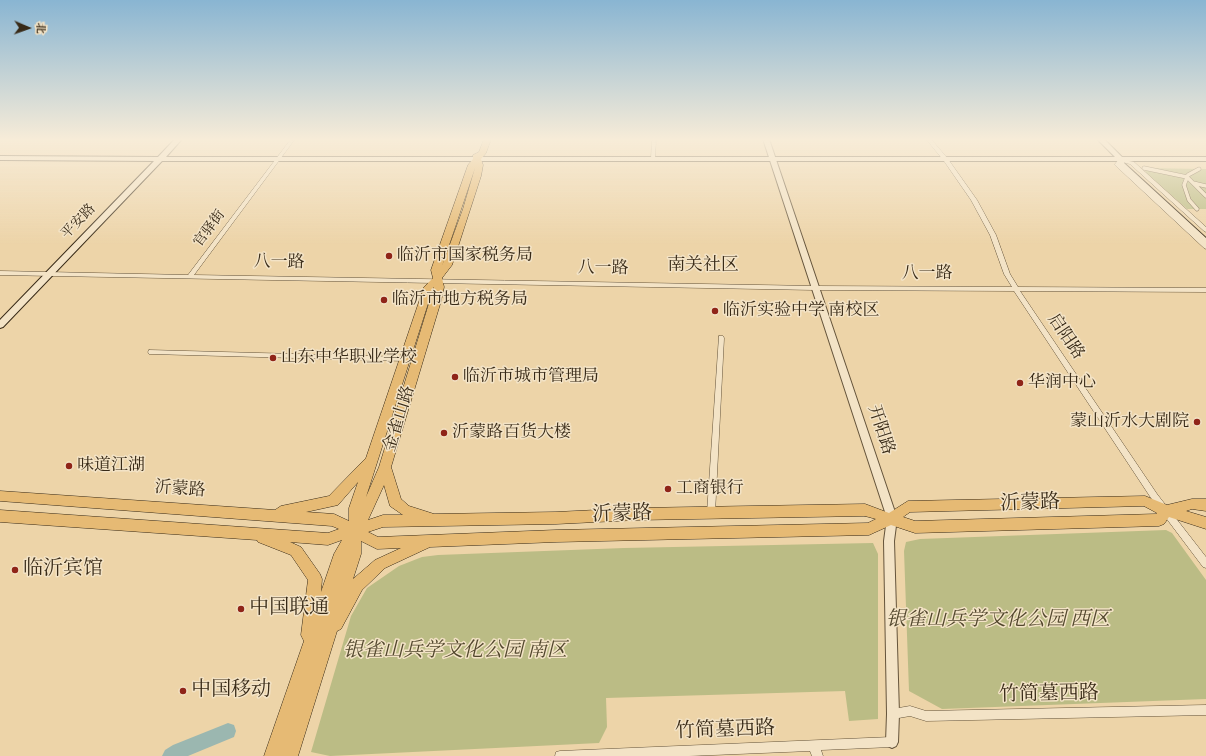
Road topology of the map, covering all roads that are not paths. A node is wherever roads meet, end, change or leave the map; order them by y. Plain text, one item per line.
1 (145, 174) edge
2 (267, 174) edge
3 (477, 174) edge
4 (778, 174) edge
5 (956, 174) edge
6 (1128, 174) edge
7 (1132, 174) edge
8 (1137, 174) edge
9 (1144, 174) edge
10 (1174, 174) edge
11 (1191, 174) edge
12 (1187, 177) junction
13 (1192, 183) junction
14 (1206, 186) edge
15 (1206, 196) edge
16 (1197, 209) dead end
17 (1206, 230) edge
18 (1206, 236) edge
19 (1206, 242) edge
20 (1206, 247) edge
21 (0, 273) edge
22 (49, 274) junction
23 (190, 276) junction
24 (436, 280) junction
25 (815, 288) junction
26 (1015, 289) junction
27 (1206, 290) edge
28 (0, 325) edge
29 (721, 338) dead end
30 (151, 352) dead end
31 (405, 359) junction
32 (372, 459) junction
33 (385, 467) junction
34 (0, 496) edge
35 (1206, 505) edge
36 (1166, 511) junction
37 (711, 513) junction
38 (268, 515) junction
39 (0, 516) edge
40 (892, 518) junction
41 (441, 520) junction
42 (1206, 523) edge
43 (355, 531) junction
44 (253, 534) junction
45 (432, 540) junction
46 (1206, 564) edge
47 (315, 653) junction
48 (1206, 710) edge
49 (893, 714) junction
50 (892, 742) joint
51 (816, 751) edge
52 (273, 756) edge
53 (289, 756) edge
54 (560, 756) edge

1 - 22 main road, 平安路
2 - 23 street, 官驿街
3 - 24 main road, 金雀山路
4 - 25 street, 开阳路
5 - 26 street, 启阳路
6 - 20 street
7 - 19 main road
8 - 18 main road
9 - 17 street
10 - 12 street
11 - 12 street
12 - 13 street
12 - 16 street
13 - 14 street
13 - 15 street
21 - 22 street, 八一路
22 - 23 street, 八一路
22 - 28 main road, 平安路
23 - 24 street, 八一路
24 - 25 street, 八一路
24 - 31 main road, 金雀山路
24 - 33 main road, 金雀山路
25 - 26 street, 八一路
25 - 40 street, 开阳路
26 - 27 street, 八一路
26 - 36 street, 启阳路
29 - 37 street
30 - 31 street
31 - 32 main road, 金雀山路
32 - 38 main road
32 - 43 main road, 金雀山路
33 - 41 main road
33 - 43 main road, 金雀山路
34 - 38 main road, 沂蒙路
35 - 36 main road, 沂蒙路
36 - 40 main road, 沂蒙路
36 - 40 main road, 沂蒙路
36 - 42 main road, 沂蒙路
36 - 46 street, 启阳路
37 - 40 main road, 沂蒙路
37 - 41 main road, 沂蒙路
38 - 43 main road, 沂蒙路
39 - 44 main road, 沂蒙路
40 - 45 main road, 沂蒙路
40 - 49 street, 开阳路
41 - 43 main road, 沂蒙路
43 - 44 main road, 沂蒙路
43 - 45 main road, 沂蒙路
43 - 47 main road, 金雀山路
44 - 47 main road
45 - 47 main road
47 - 52 main road, 金雀山路
47 - 53 main road, 金雀山路
48 - 49 street, 竹简墓西路
49 - 50 street, 开阳路
50 - 51 street, 竹简墓西路
51 - 54 street, 竹简墓西路

